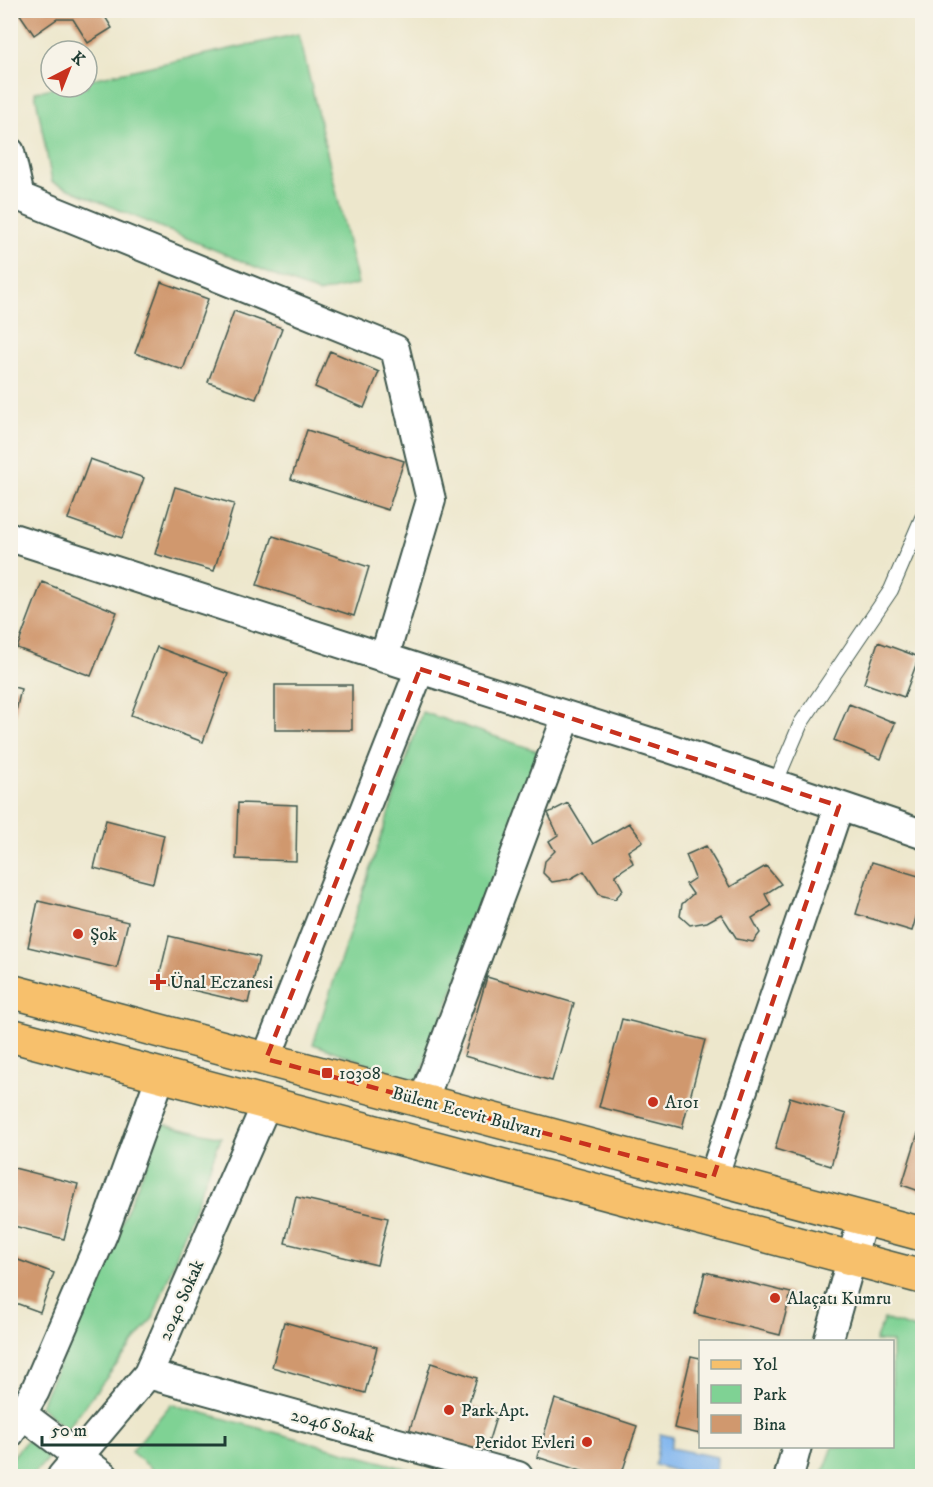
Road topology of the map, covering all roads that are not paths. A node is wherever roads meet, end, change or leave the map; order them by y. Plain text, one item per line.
1 (10, 152) edge
2 (15, 198) edge
3 (922, 518) edge
4 (10, 537) edge
5 (384, 658) junction
6 (420, 669) junction
7 (567, 716) junction
8 (775, 784) junction
9 (839, 806) junction
10 (922, 834) edge
11 (10, 991) edge
12 (10, 1035) edge
13 (266, 1059) junction
14 (161, 1075) junction
15 (423, 1101) junction
16 (267, 1103) junction
17 (713, 1178) junction
18 (863, 1218) junction
19 (922, 1234) edge
20 (853, 1258) junction
21 (922, 1277) edge
22 (828, 1340) edge
23 (148, 1374) junction
24 (16, 1424) edge
25 (796, 1448) edge
26 (71, 1467) edge
27 (104, 1476) edge
28 (518, 1476) edge
29 (789, 1476) edge

1 - 2 street
2 - 5 street
3 - 8 lane
4 - 5 street
5 - 6 street
6 - 7 street
6 - 13 street
7 - 8 street
7 - 15 street
8 - 9 street
9 - 10 street
9 - 17 street
11 - 13 main road, Bülent Ecevit Bulvarı
12 - 14 main road
13 - 15 main road, Bülent Ecevit Bulvarı
14 - 16 main road
14 - 24 street
15 - 17 main road, Bülent Ecevit Bulvarı
16 - 20 main road
16 - 23 street, 2040 Sokak
17 - 18 main road, Bülent Ecevit Bulvarı
18 - 19 main road, Bülent Ecevit Bulvarı
18 - 20 street
20 - 21 main road
20 - 22 street
23 - 26 street, 2040 Sokak
23 - 28 street, 2046 Sokak
24 - 26 street
25 - 29 street
26 - 27 street

